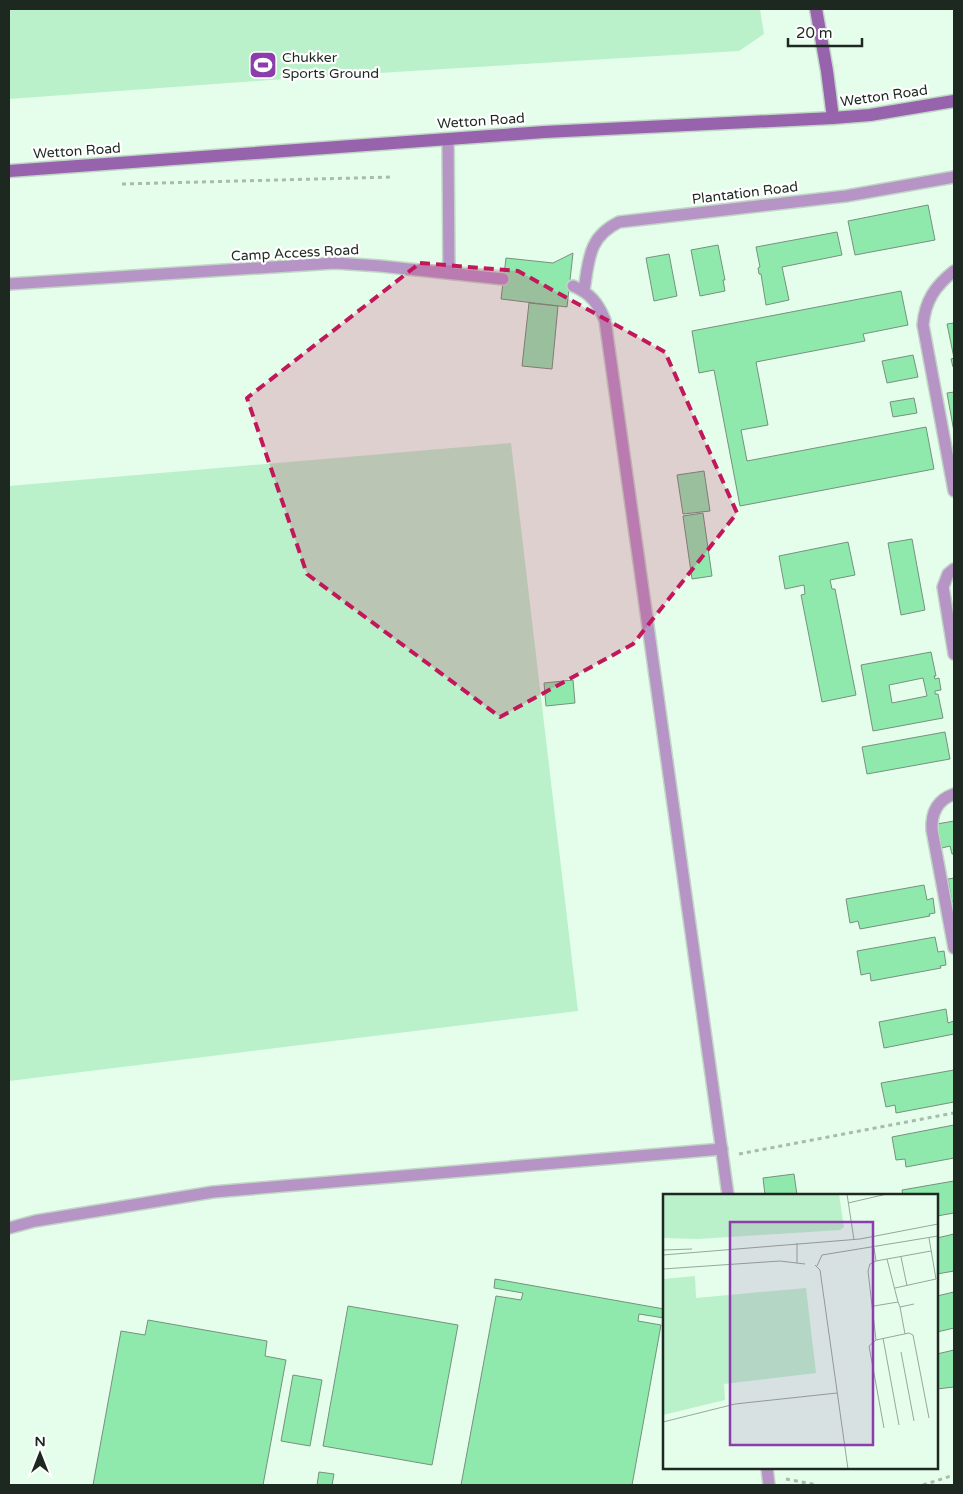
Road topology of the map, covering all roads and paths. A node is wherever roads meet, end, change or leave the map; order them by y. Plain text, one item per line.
1 (816, 9) edge
2 (954, 101) edge
3 (832, 118) junction
4 (448, 138) junction
5 (9, 171) edge
6 (394, 177) dead end
7 (954, 177) edge
8 (119, 184) dead end
9 (954, 271) edge
10 (449, 273) junction
11 (503, 279) dead end
12 (9, 284) edge
13 (954, 491) edge
14 (954, 569) edge
15 (954, 654) edge
16 (954, 794) edge
17 (954, 948) edge
18 (954, 1113) edge
19 (722, 1153) junction
20 (728, 1194) edge
21 (9, 1228) edge
22 (954, 1475) edge
23 (768, 1476) edge
24 (817, 1485) edge
25 (923, 1485) edge

1 - 3 main road
2 - 3 main road, Wetton Road
3 - 4 main road, Wetton Road
4 - 5 main road, Wetton Road
4 - 10 lane
6 - 8 path
7 - 19 lane, Plantation Road
9 - 13 lane
10 - 11 lane, Camp Access Road
10 - 12 lane, Camp Access Road
14 - 15 lane
16 - 17 lane
18 - 19 path
19 - 20 lane
19 - 21 lane
22 - 25 path
23 - 24 path

